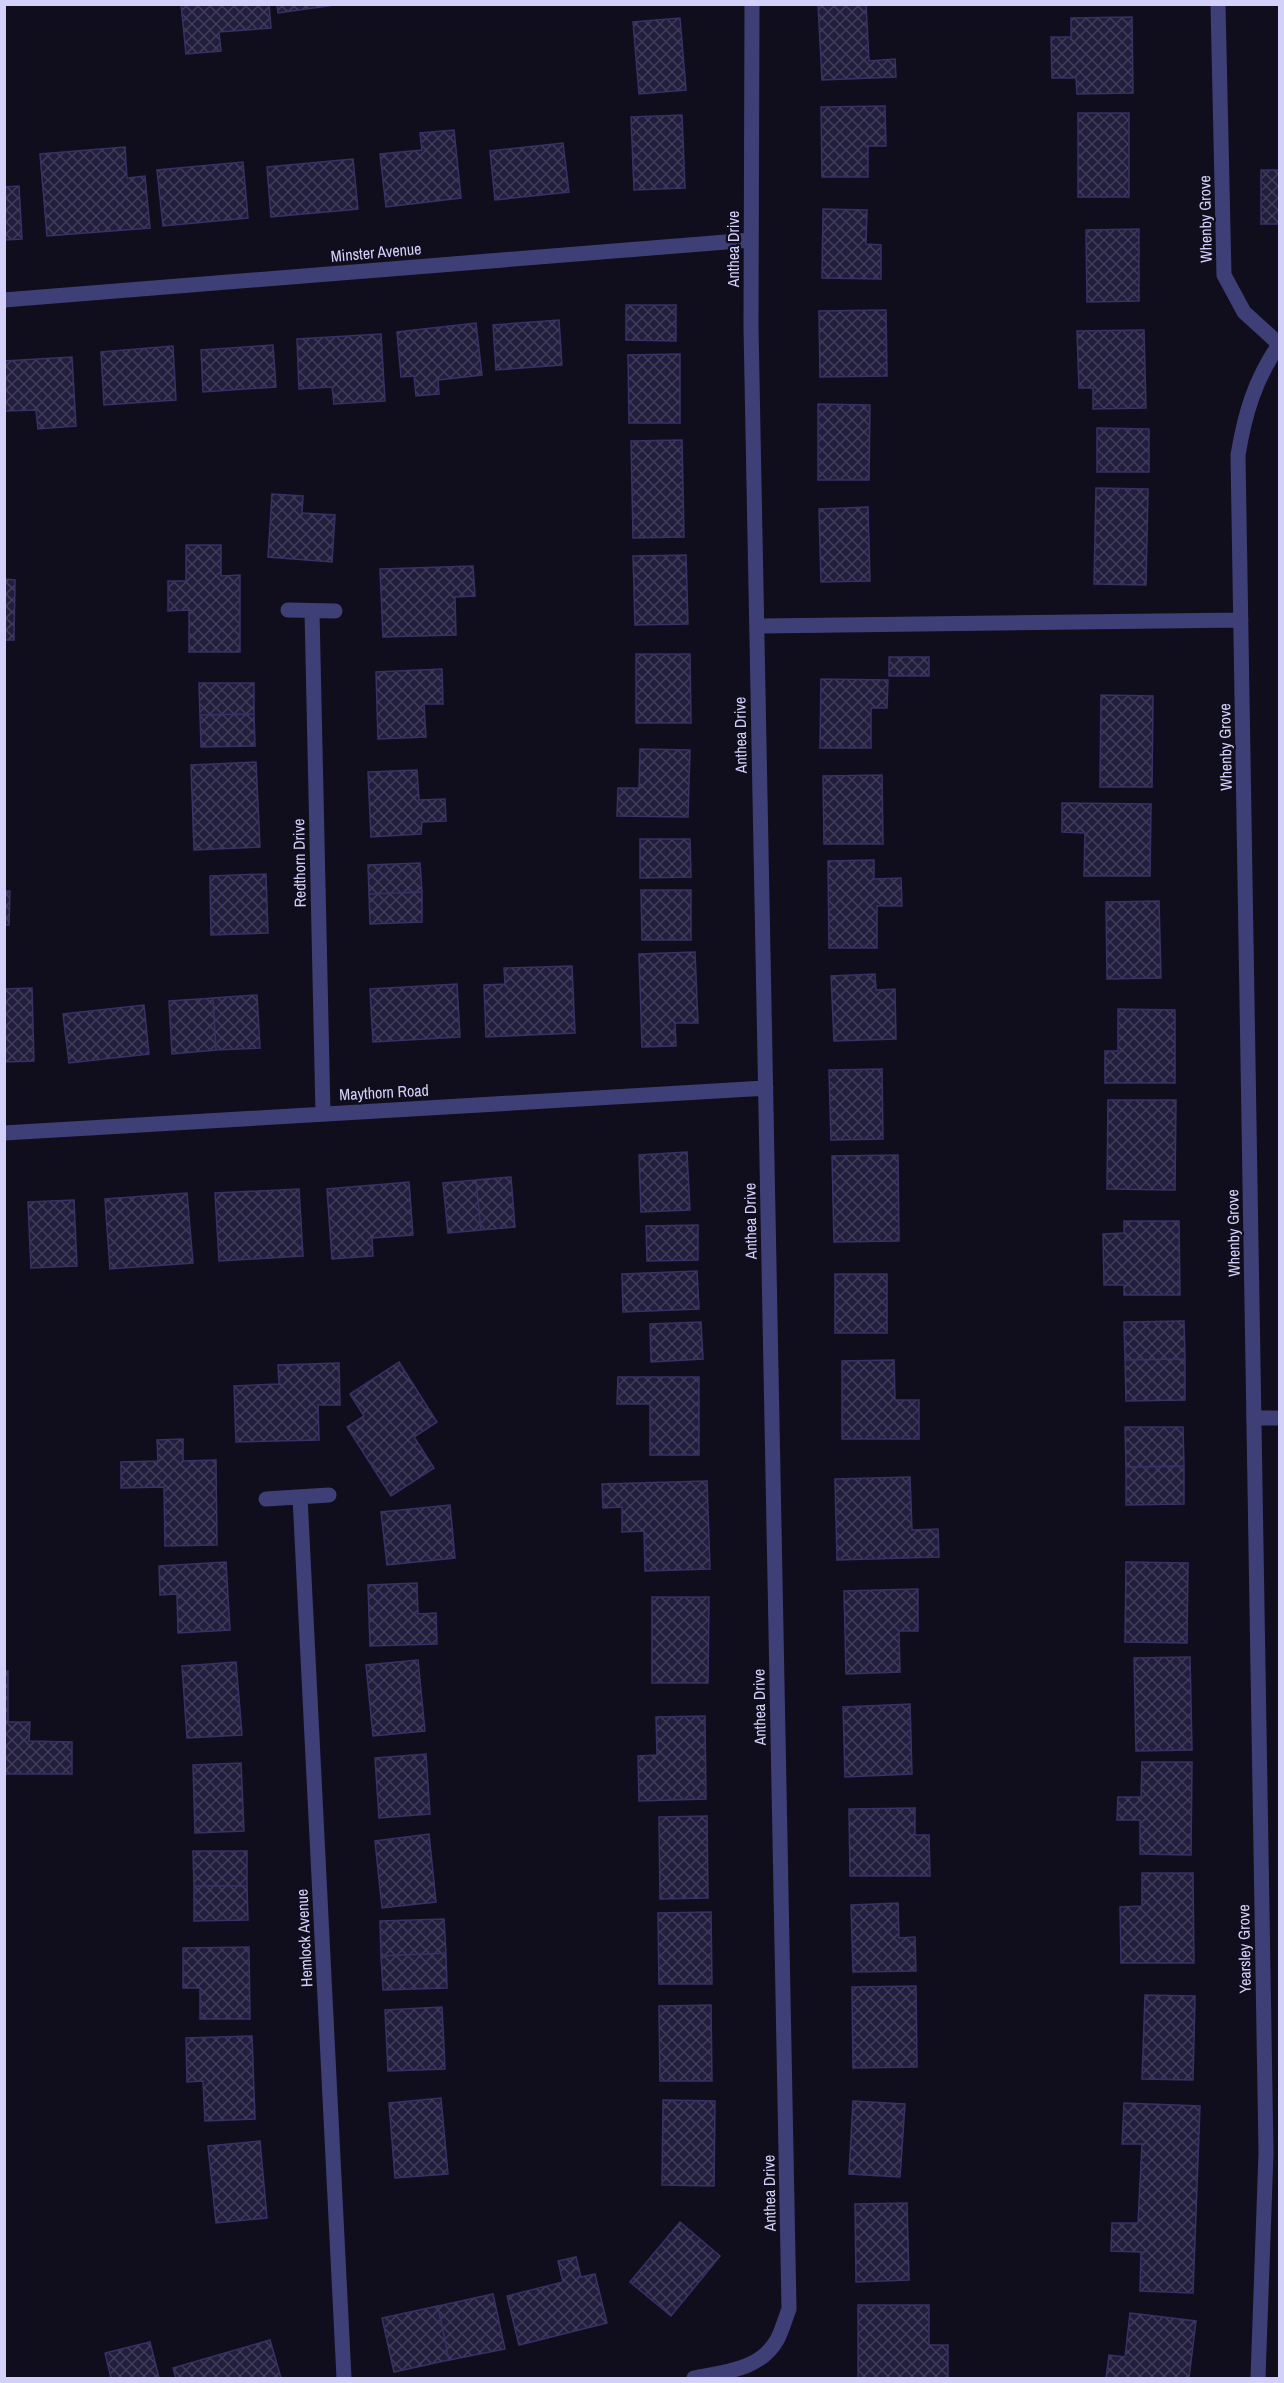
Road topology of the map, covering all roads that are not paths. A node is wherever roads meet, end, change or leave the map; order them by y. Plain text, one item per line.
1 (752, 4) edge
2 (1218, 4) edge
3 (751, 240) junction
4 (4, 300) edge
5 (1279, 344) edge
6 (288, 610) dead end
7 (312, 610) junction
8 (335, 611) dead end
9 (1241, 620) junction
10 (757, 626) junction
11 (766, 1088) junction
12 (323, 1114) junction
13 (4, 1133) edge
14 (1254, 1418) junction
15 (1280, 1418) edge
16 (329, 1496) dead end
17 (300, 1497) junction
18 (266, 1499) dead end
19 (1254, 1519) joint
20 (344, 2379) edge
21 (694, 2379) edge
22 (1258, 2379) edge

1 - 3 street, Anthea Drive
2 - 5 street, Whenby Grove
3 - 4 street, Minster Avenue
3 - 10 street, Anthea Drive
5 - 9 street, Whenby Grove
6 - 7 street
7 - 8 street
7 - 12 street, Redthorn Drive
9 - 10 street
9 - 14 street, Whenby Grove
10 - 11 street, Anthea Drive
11 - 12 street, Maythorn Road
11 - 21 street, Anthea Drive
12 - 13 street, Maythorn Road
14 - 15 street
14 - 19 street, Whenby Grove
16 - 17 street
17 - 18 street
17 - 20 street, Hemlock Avenue
19 - 22 street, Yearsley Grove

